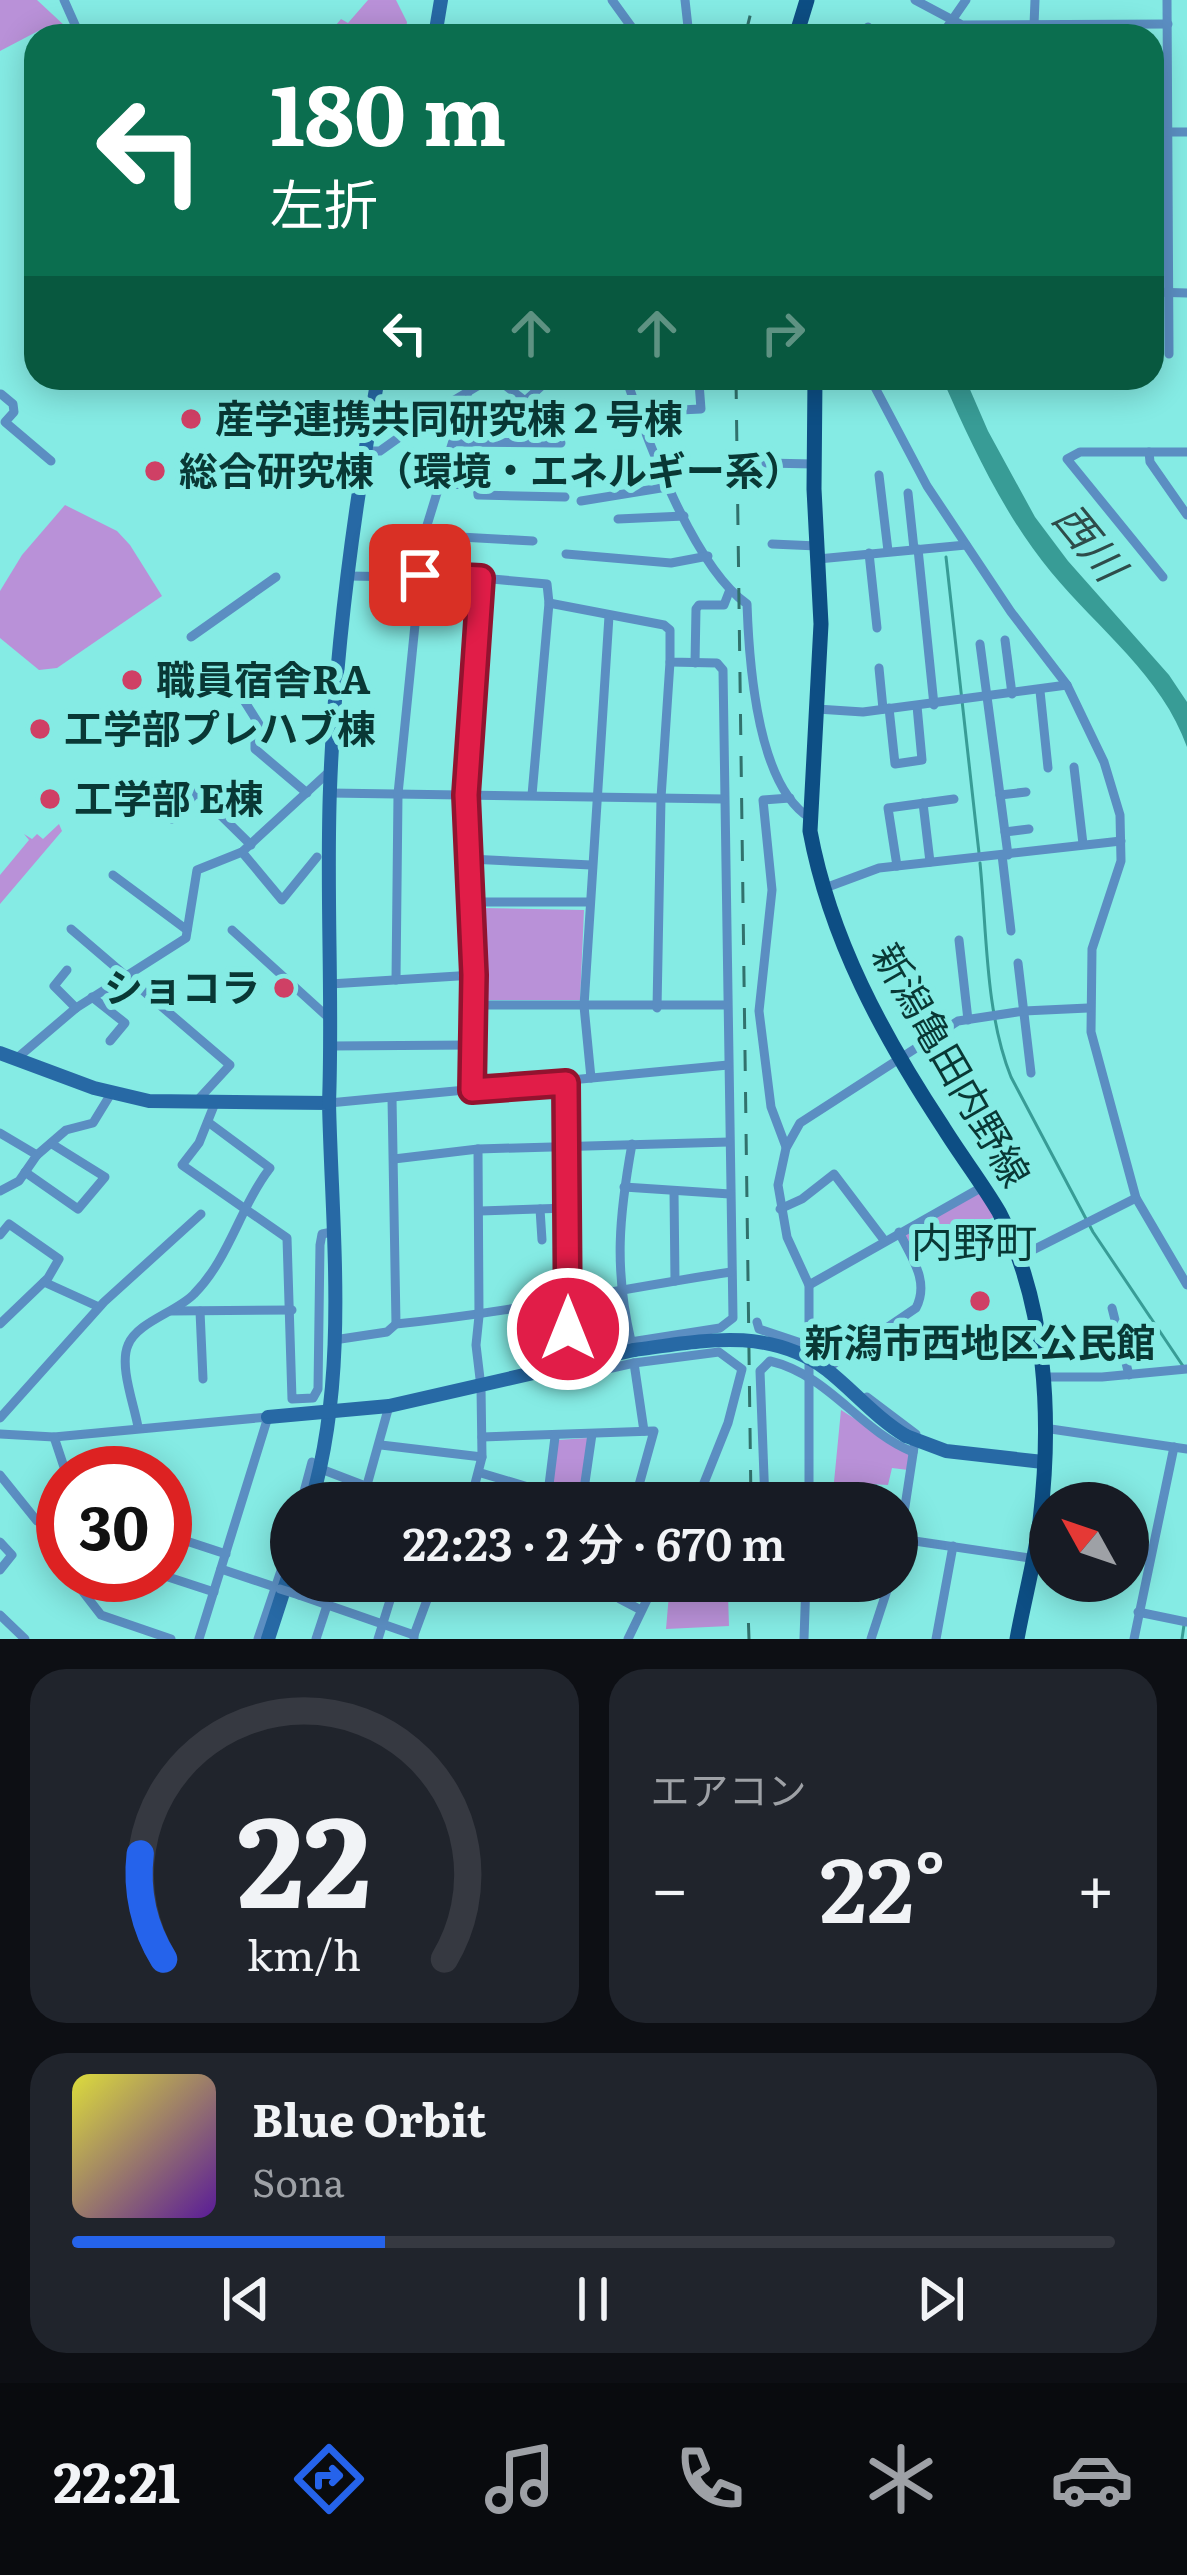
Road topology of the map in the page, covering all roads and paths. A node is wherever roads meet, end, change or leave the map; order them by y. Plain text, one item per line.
1 (916, 0) edge
2 (966, 0) edge
3 (1167, 0) edge
4 (948, 21) junction
5 (946, 24) edge
6 (958, 24) edge
7 (1164, 24) edge
8 (1168, 24) junction
9 (1167, 132) junction
10 (1187, 132) edge
11 (1164, 292) edge
12 (1169, 292) junction
13 (1187, 292) edge
14 (1169, 354) dead end
15 (375, 390) edge
16 (472, 390) edge
17 (510, 390) edge
18 (537, 390) edge
19 (630, 390) edge
20 (700, 390) edge
21 (815, 390) edge
22 (876, 390) edge
23 (468, 392) junction
24 (2, 394) edge
25 (638, 412) junction
26 (460, 419) junction
27 (539, 425) dead end
28 (453, 442) junction
29 (561, 443) dead end
30 (364, 451) junction
31 (1149, 452) junction
32 (1187, 452) edge
33 (51, 461) dead end
34 (766, 463) dead end
35 (814, 464) junction
36 (879, 475) dead end
37 (439, 484) junction
38 (667, 488) junction
39 (908, 494) dead end
40 (565, 497) dead end
41 (580, 501) dead end
42 (1187, 515) edge
43 (684, 516) junction
44 (618, 520) dead end
45 (424, 535) junction
46 (533, 541) dead end
47 (772, 544) dead end
48 (967, 545) junction
49 (916, 549) junction
50 (888, 551) junction
51 (818, 552) junction
52 (868, 553) junction
53 (566, 554) dead end
54 (708, 556) junction
55 (420, 575) junction
56 (346, 576) junction
57 (1163, 577) dead end
58 (276, 578) dead end
59 (481, 578) junction
60 (729, 592) junction
61 (549, 603) junction
62 (609, 616) junction
63 (877, 628) dead end
64 (191, 637) dead end
65 (1005, 640) dead end
66 (980, 644) dead end
67 (670, 662) junction
68 (694, 663) junction
69 (223, 667) dead end
70 (879, 668) dead end
71 (1067, 685) junction
72 (1040, 691) junction
73 (1012, 694) junction
74 (988, 697) junction
75 (934, 705) junction
76 (917, 706) junction
77 (817, 709) junction
78 (886, 709) junction
79 (1074, 767) dead end
80 (1048, 768) dead end
81 (331, 770) junction
82 (236, 789) dead end
83 (1026, 792) dead end
84 (307, 793) junction
85 (329, 793) junction
86 (398, 794) junction
87 (466, 795) junction
88 (532, 795) junction
89 (1000, 795) junction
90 (597, 797) junction
91 (661, 798) junction
92 (790, 798) junction
93 (954, 799) dead end
94 (724, 800) junction
95 (923, 803) junction
96 (216, 810) junction
97 (811, 818) junction
98 (172, 819) dead end
99 (1029, 829) dead end
100 (1005, 832) junction
101 (1121, 841) junction
102 (1083, 844) junction
103 (247, 848) junction
104 (1005, 855) junction
105 (316, 856) dead end
106 (470, 859) junction
107 (930, 862) junction
108 (591, 865) junction
109 (897, 866) junction
110 (113, 875) dead end
111 (825, 888) junction
112 (471, 902) junction
113 (589, 902) junction
114 (71, 929) dead end
115 (187, 930) junction
116 (232, 930) dead end
117 (1011, 931) dead end
118 (959, 940) dead end
119 (1018, 963) dead end
120 (67, 970) dead end
121 (128, 975) junction
122 (474, 975) junction
123 (396, 980) junction
124 (330, 984) junction
125 (92, 997) junction
126 (474, 1005) junction
127 (727, 1005) junction
128 (584, 1006) junction
129 (76, 1008) junction
130 (657, 1008) junction
131 (1088, 1008) junction
132 (1024, 1011) junction
133 (330, 1019) junction
134 (968, 1020) junction
135 (110, 1041) dead end
136 (471, 1045) junction
137 (331, 1046) junction
138 (0, 1053) edge
139 (899, 1058) junction
140 (16, 1059) junction
141 (728, 1065) junction
142 (1031, 1073) dead end
143 (591, 1078) junction
144 (566, 1083) junction
145 (472, 1090) junction
146 (112, 1092) junction
147 (392, 1098) junction
148 (195, 1102) junction
149 (214, 1102) junction
150 (329, 1103) junction
151 (208, 1122) junction
152 (0, 1133) edge
153 (729, 1142) junction
154 (52, 1144) junction
155 (632, 1144) junction
156 (566, 1146) junction
157 (786, 1148) junction
158 (478, 1149) junction
159 (37, 1155) junction
160 (394, 1159) junction
161 (25, 1172) junction
162 (984, 1186) junction
163 (624, 1187) junction
164 (0, 1191) edge
165 (674, 1191) junction
166 (730, 1194) junction
167 (1136, 1198) junction
168 (244, 1207) junction
169 (567, 1208) junction
170 (780, 1208) junction
171 (540, 1209) junction
172 (479, 1211) junction
173 (201, 1214) dead end
174 (332, 1232) junction
175 (898, 1232) junction
176 (0, 1235) edge
177 (542, 1240) dead end
178 (884, 1240) junction
179 (1019, 1256) junction
180 (730, 1272) junction
181 (675, 1281) junction
182 (44, 1282) junction
183 (809, 1285) junction
184 (1187, 1285) edge
185 (619, 1289) junction
186 (566, 1298) junction
187 (100, 1307) junction
188 (1112, 1307) dead end
189 (292, 1310) junction
190 (171, 1311) junction
191 (200, 1311) junction
192 (479, 1316) junction
193 (757, 1322) dead end
194 (0, 1324) edge
195 (396, 1324) junction
196 (334, 1340) junction
197 (811, 1349) junction
198 (633, 1352) junction
199 (574, 1362) junction
200 (832, 1365) junction
201 (1187, 1369) edge
202 (538, 1373) junction
203 (1129, 1375) junction
204 (810, 1377) junction
205 (1043, 1377) junction
206 (202, 1379) dead end
207 (481, 1387) junction
208 (389, 1406) junction
209 (329, 1413) junction
210 (268, 1417) junction
211 (0, 1418) edge
212 (138, 1426) junction
213 (1043, 1428) junction
214 (644, 1431) junction
215 (0, 1434) edge
216 (592, 1434) junction
217 (54, 1437) junction
218 (482, 1437) junction
219 (555, 1437) junction
220 (911, 1443) junction
221 (381, 1445) junction
222 (57, 1446) edge
223 (1174, 1447) junction
224 (1187, 1449) edge
225 (482, 1457) junction
226 (1043, 1462) junction
227 (316, 1466) junction
228 (481, 1473) junction
229 (0, 1475) edge
230 (310, 1482) edge
231 (314, 1482) edge
232 (356, 1482) edge
233 (370, 1482) edge
234 (478, 1482) edge
235 (585, 1482) edge
236 (640, 1482) edge
237 (704, 1482) edge
238 (764, 1482) edge
239 (809, 1482) edge
240 (907, 1482) edge
241 (1042, 1482) edge
242 (36, 1520) edge
243 (918, 1541) edge
244 (0, 1542) edge
245 (192, 1543) edge
246 (953, 1546) junction
247 (226, 1554) junction
248 (1029, 1558) edge
249 (1149, 1558) edge
250 (221, 1569) junction
251 (0, 1570) edge
252 (1029, 1574) edge
253 (192, 1585) edge
254 (270, 1585) edge
255 (214, 1592) junction
256 (91, 1602) edge
257 (272, 1602) edge
258 (280, 1602) edge
259 (321, 1602) edge
260 (389, 1602) edge
261 (426, 1602) edge
262 (626, 1602) edge
263 (645, 1602) edge
264 (805, 1602) edge
265 (883, 1602) edge
266 (1140, 1602) edge
267 (327, 1604) junction
268 (641, 1610) junction
269 (1138, 1612) junction
270 (0, 1615) edge
271 (1187, 1622) edge
272 (382, 1623) junction
273 (414, 1637) edge
274 (25, 1639) edge
275 (171, 1639) edge
276 (199, 1639) edge
277 (258, 1639) edge
278 (268, 1639) edge
279 (316, 1639) edge
280 (378, 1639) edge
281 (628, 1639) edge
282 (803, 1639) edge
283 (871, 1639) edge
284 (936, 1639) edge
285 (1017, 1639) edge
286 (1133, 1639) edge

1 - 4 street
2 - 4 street
3 - 8 street
4 - 5 street
4 - 6 street
7 - 8 street
8 - 9 street
9 - 10 street
9 - 12 street
11 - 12 street
12 - 13 street
12 - 14 street
15 - 30 street
16 - 23 street
17 - 18 street
19 - 25 street
20 - 25 street
21 - 35 main road, 新潟亀田内野線
22 - 48 street
23 - 26 street
23 - 30 street
24 - 33 street
25 - 38 street
26 - 27 street
26 - 28 street
28 - 29 street
28 - 37 street
30 - 56 street
31 - 32 street
31 - 42 street
31 - 57 street
34 - 35 street
35 - 51 main road, 新潟亀田内野線
36 - 50 street
37 - 40 street
37 - 45 street
38 - 41 street
38 - 43 street
39 - 49 street
43 - 44 street
43 - 54 street
45 - 46 street
45 - 55 street
47 - 51 street
48 - 49 street
48 - 71 street
49 - 50 street
49 - 75 street
50 - 52 street
51 - 52 street
51 - 77 main road, 新潟亀田内野線
52 - 63 street
53 - 54 street
54 - 60 street
55 - 56 street
55 - 59 street
55 - 86 street
56 - 81 street
58 - 64 street
59 - 61 street
59 - 87 street
60 - 68 street
60 - 92 street
61 - 62 street
61 - 88 street
62 - 67 street
62 - 90 street
65 - 73 street
66 - 74 street
67 - 68 street
67 - 91 street
68 - 94 street
69 - 84 street
70 - 78 street
71 - 72 street
71 - 101 street
72 - 73 street
72 - 80 street
73 - 74 street
74 - 75 street
74 - 89 street
75 - 76 street
76 - 78 street
76 - 78 street
77 - 78 street
77 - 97 main road, 新潟亀田内野線
79 - 102 street
81 - 84 street
81 - 85 street
82 - 96 street
83 - 89 street
84 - 103 street
85 - 86 street
85 - 124 street
86 - 87 street
86 - 123 street
87 - 88 street
87 - 106 street
88 - 90 street
89 - 100 street
90 - 91 street
90 - 108 street
91 - 94 street
91 - 130 street
92 - 97 street
92 - 157 street
93 - 95 street
94 - 127 street
95 - 107 street
95 - 109 street
96 - 98 street
96 - 103 street
97 - 111 main road, 新潟亀田内野線
99 - 100 street
100 - 104 street
101 - 102 street
101 - 131 street
102 - 104 street
103 - 105 street
103 - 115 street
104 - 107 street
104 - 117 street
106 - 108 street
106 - 112 street
107 - 109 street
108 - 113 street
109 - 111 street
110 - 115 street
111 - 139 main road, 新潟亀田内野線
112 - 113 street
112 - 122 street
113 - 128 street
114 - 121 street
115 - 121 street
116 - 133 street
118 - 134 street
119 - 132 street
120 - 129 street
121 - 125 street
121 - 148 street
122 - 123 street
122 - 126 street
123 - 124 street
124 - 133 street
125 - 129 street
125 - 135 street
126 - 128 street
126 - 136 street
127 - 130 street
127 - 141 street
128 - 130 street
128 - 143 street
129 - 140 street
131 - 132 street
131 - 167 street
132 - 134 street
132 - 142 street
133 - 137 street
134 - 139 street
136 - 137 street
136 - 145 street
137 - 150 street
138 - 140 street
139 - 157 street
139 - 162 main road, 新潟亀田内野線
140 - 146 street
141 - 143 street
141 - 153 street
143 - 144 street
144 - 145 street
144 - 156 street
145 - 147 street
146 - 148 street
146 - 154 street
147 - 150 street
147 - 160 street
148 - 149 street
149 - 150 street
149 - 151 street
150 - 174 street
151 - 168 street
151 - 168 street
152 - 159 street
153 - 155 street
153 - 166 street
154 - 159 street
154 - 161 street
155 - 156 street
155 - 163 street
156 - 158 street
156 - 169 street
157 - 170 street
158 - 160 street
158 - 172 street
159 - 161 street
160 - 195 street
161 - 164 street
162 - 175 street
162 - 179 main road, 新潟亀田内野線
163 - 165 street
163 - 185 street
165 - 166 street
165 - 181 street
166 - 180 street
167 - 179 street
167 - 184 street
168 - 189 street
168 - 190 street
169 - 171 street
169 - 186 street
170 - 178 street
170 - 183 street
171 - 172 street
171 - 177 street
172 - 192 street
173 - 187 street
174 - 189 street
174 - 196 street
175 - 178 street
175 - 200 street
176 - 182 street
178 - 183 street
179 - 205 main road, 新潟亀田内野線
180 - 181 street
180 - 198 street
181 - 185 street
182 - 187 street
182 - 194 street
183 - 197 street
185 - 186 street
185 - 198 street
186 - 192 street
186 - 199 street
187 - 211 street
188 - 203 street
189 - 191 street
190 - 191 street
190 - 212 street
191 - 206 street
192 - 195 street
192 - 207 street
193 - 197 street
195 - 196 street
196 - 209 street
197 - 200 street
197 - 204 street
198 - 199 street
198 - 202 street
198 - 214 street
198 - 220 street, bridge
198 - 237 street
199 - 202 street
200 - 220 street
201 - 203 street
202 - 207 street
203 - 205 street
204 - 220 street
204 - 238 street
204 - 239 street
205 - 213 main road, 新潟亀田内野線
207 - 208 street
207 - 218 street
208 - 209 street
208 - 221 street
209 - 210 street
209 - 227 street
210 - 212 street
210 - 247 street
212 - 217 street
213 - 223 street
213 - 226 main road, 新潟亀田内野線
214 - 216 street
214 - 236 street
215 - 217 street
216 - 219 street
216 - 235 street
217 - 222 street
218 - 219 street
218 - 225 street
219 - 228 street
220 - 226 street
220 - 240 street
221 - 225 street
221 - 233 street
223 - 224 street
223 - 249 street
225 - 228 street
226 - 241 main road, 新潟亀田内野線
227 - 230 street
227 - 231 street
227 - 232 street
228 - 234 street
229 - 242 street
243 - 246 street
244 - 251 street
245 - 247 street
246 - 248 street
246 - 284 street
247 - 250 street
250 - 254 street
250 - 255 street
252 - 285 main road, 新潟亀田内野線
253 - 255 street
255 - 276 street
256 - 275 street
257 - 277 street
258 - 278 street
259 - 267 street, bridge
260 - 272 street
261 - 273 street
262 - 268 street
263 - 268 street
264 - 282 street
265 - 283 street
266 - 269 street
267 - 272 street
267 - 279 street
268 - 281 street
269 - 271 street
269 - 286 street
270 - 274 street
272 - 273 street
272 - 280 street

